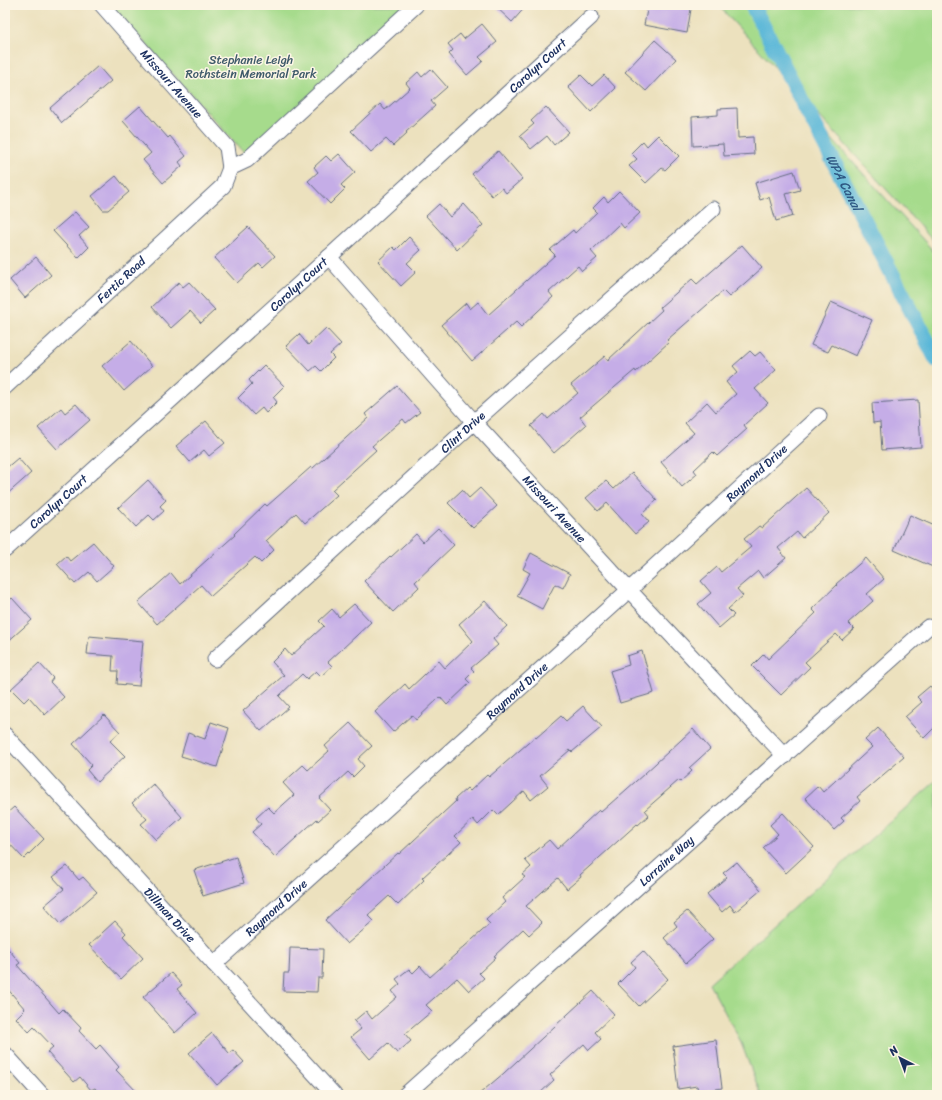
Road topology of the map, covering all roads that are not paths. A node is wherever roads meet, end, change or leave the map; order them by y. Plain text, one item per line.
1 (102, 5) edge
2 (416, 5) edge
3 (591, 17) dead end
4 (230, 168) junction
5 (713, 209) dead end
6 (329, 257) junction
7 (5, 387) edge
8 (819, 416) dead end
9 (474, 422) junction
10 (5, 550) edge
11 (629, 590) junction
12 (928, 627) dead end
13 (215, 659) dead end
14 (5, 735) edge
15 (785, 756) junction
16 (214, 964) junction
17 (5, 1054) edge
18 (42, 1095) edge
19 (334, 1095) edge
20 (405, 1095) edge

1 - 4 street, Missouri Avenue
2 - 4 street
3 - 6 street, Carolyn Court
4 - 7 street, Fertic Road
5 - 9 street, Clint Drive
6 - 9 street, Missouri Avenue
6 - 10 street, Carolyn Court
8 - 11 street, Raymond Drive
9 - 11 street, Missouri Avenue
9 - 13 street, Clint Drive
11 - 15 street, Missouri Avenue
11 - 16 street, Raymond Drive
12 - 15 street, Lorraine Way
14 - 16 street, Dillman Drive
15 - 20 street, Lorraine Way
16 - 19 street, Dillman Drive
17 - 18 street

